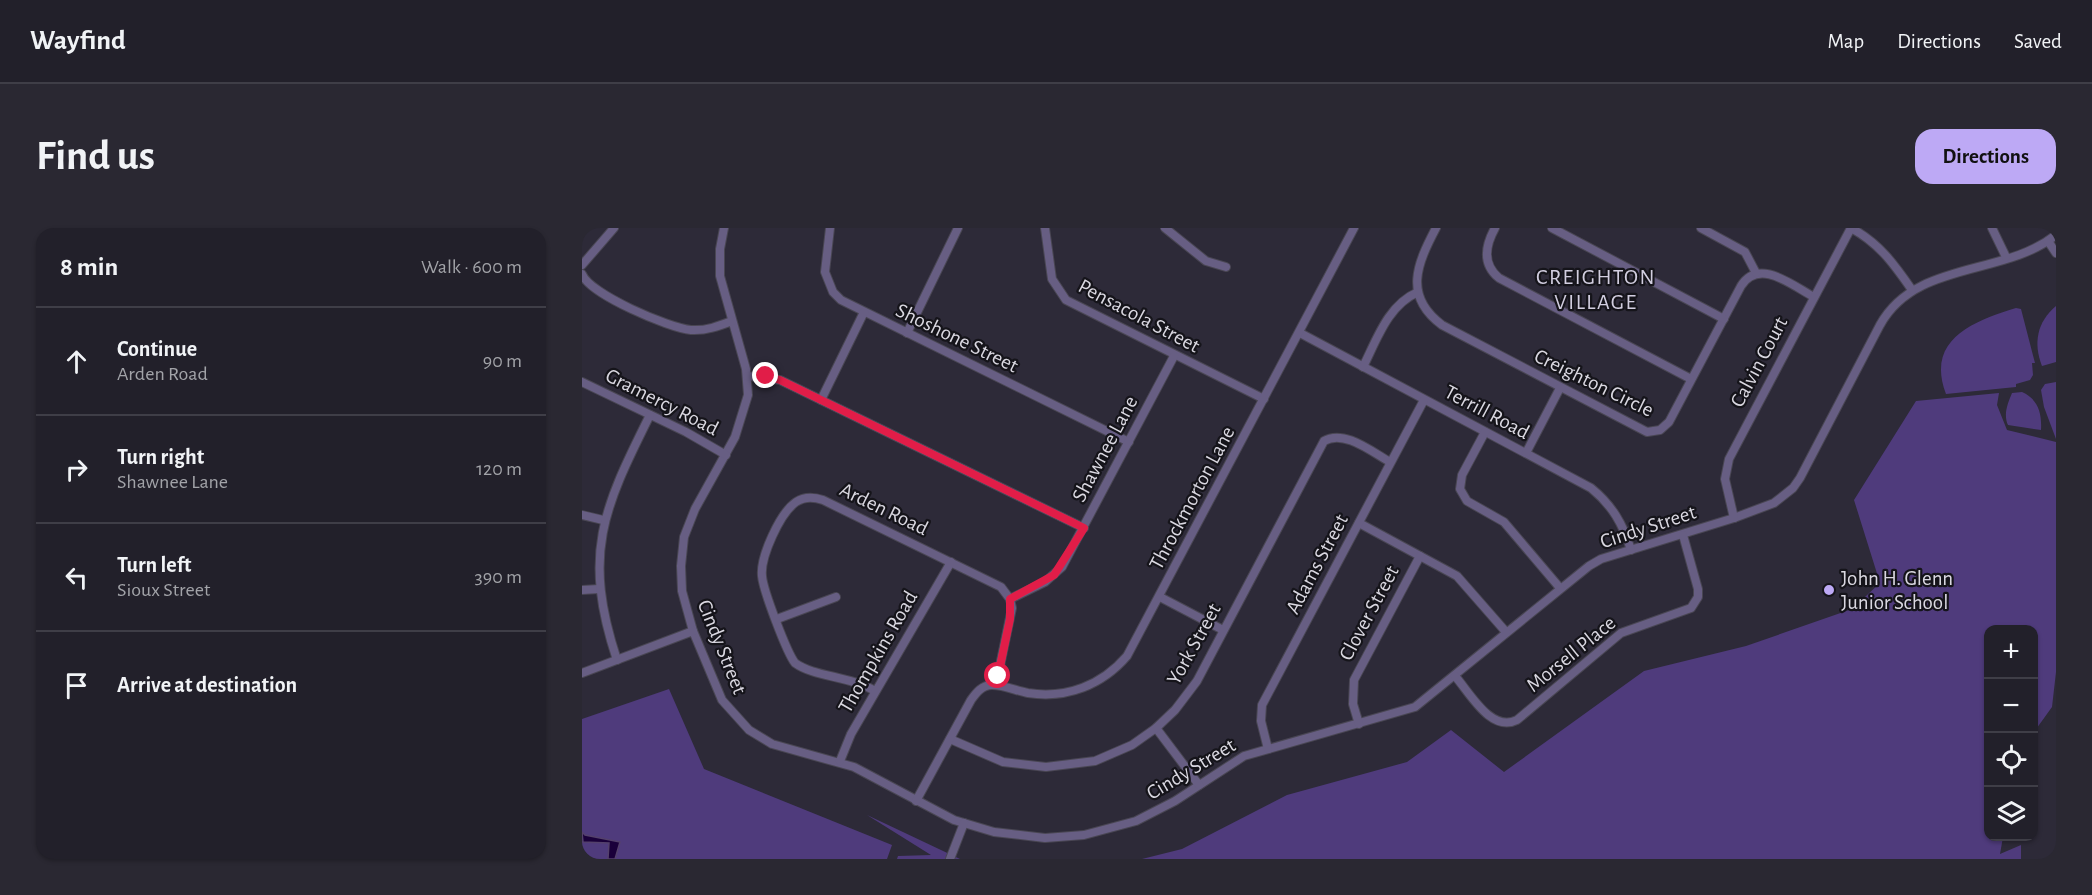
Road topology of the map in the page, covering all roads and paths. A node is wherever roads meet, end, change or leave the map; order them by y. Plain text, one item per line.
1 (614, 228) edge
2 (724, 228) edge
3 (830, 228) edge
4 (958, 228) edge
5 (1045, 228) edge
6 (1165, 228) edge
7 (1354, 228) edge
8 (1436, 228) edge
9 (1494, 228) edge
10 (1552, 228) edge
11 (1701, 228) edge
12 (1851, 228) edge
13 (1992, 228) edge
14 (2056, 235) edge
15 (2048, 241) junction
16 (2056, 253) edge
17 (2006, 257) junction
18 (582, 264) edge
19 (1226, 267) dead end
20 (1756, 273) junction
21 (582, 274) edge
22 (1912, 290) junction
23 (1418, 292) junction
24 (1814, 297) junction
25 (864, 312) junction
26 (1724, 318) junction
27 (732, 321) junction
28 (907, 333) junction
29 (1300, 333) junction
30 (1174, 356) junction
31 (1363, 367) junction
32 (747, 376) junction
33 (1691, 380) junction
34 (582, 382) edge
35 (1560, 388) junction
36 (1264, 399) junction
37 (821, 400) junction
38 (1424, 400) junction
39 (650, 415) junction
40 (1485, 432) junction
41 (1129, 442) junction
42 (1526, 453) junction
43 (726, 455) junction
44 (1390, 462) junction
45 (582, 515) edge
46 (1734, 519) junction
47 (603, 520) junction
48 (1359, 523) junction
49 (1084, 528) junction
50 (1683, 535) junction
51 (1631, 550) junction
52 (1420, 556) junction
53 (951, 562) junction
54 (1560, 588) junction
55 (582, 590) edge
56 (599, 590) junction
57 (836, 597) dead end
58 (1160, 597) junction
59 (1010, 599) junction
60 (777, 619) junction
61 (1223, 630) junction
62 (693, 631) junction
63 (1506, 632) junction
64 (617, 660) junction
65 (582, 673) edge
66 (1455, 676) junction
67 (996, 685) junction
68 (875, 691) junction
69 (1359, 724) junction
70 (1156, 728) junction
71 (950, 739) junction
72 (1268, 748) junction
73 (840, 761) junction
74 (1199, 785) junction
75 (916, 801) junction
76 (964, 823) junction
77 (950, 859) edge

1 - 18 street
2 - 27 street, Cindy Street
3 - 25 street, Shoshone Street
4 - 28 street
5 - 30 street, Pensacola Street
6 - 19 street
7 - 29 street, Throckmorton Lane
8 - 23 street
9 - 33 street
10 - 26 street
11 - 20 street
12 - 22 street
12 - 24 street, Calvin Court
13 - 17 street
14 - 15 street, Cindy Street
15 - 16 street
15 - 17 street, Cindy Street
17 - 22 street, Cindy Street
20 - 24 street
20 - 26 street, Creighton Circle
21 - 27 street
22 - 46 street, Cindy Street
23 - 31 street
23 - 35 street, Creighton Circle
24 - 46 street, Calvin Court
25 - 28 street, Shoshone Street
25 - 37 street
26 - 33 street, Creighton Circle
27 - 32 street, Cindy Street
28 - 41 street, Shoshone Street
29 - 31 street, Terrill Road
29 - 36 street, Throckmorton Lane
30 - 36 street, Pensacola Street
30 - 41 street, Shawnee Lane
31 - 38 street, Terrill Road
32 - 37 street
32 - 43 street, Cindy Street
33 - 35 street, Creighton Circle
34 - 39 street, Gramercy Road
35 - 42 street
36 - 58 street, Throckmorton Lane
37 - 49 street
38 - 40 street, Terrill Road
38 - 44 street, Adams Street
39 - 43 street, Gramercy Road
39 - 47 street
40 - 42 street, Terrill Road
40 - 54 street
41 - 49 street, Shawnee Lane
42 - 51 street, Terrill Road
43 - 62 street, Cindy Street
44 - 48 street, Adams Street
44 - 61 street, York Street
45 - 47 street
46 - 50 street, Cindy Street
47 - 56 street
48 - 52 street
48 - 72 street, Adams Street
49 - 59 street, Shawnee Lane
50 - 51 street, Cindy Street
50 - 66 street, Morsell Place
51 - 54 street, Cindy Street
52 - 63 street
52 - 69 street, Clover Street
53 - 59 street, Arden Road
53 - 60 street, Arden Road
53 - 68 street, Thompkins Road
54 - 63 street, Cindy Street
55 - 56 street
56 - 64 street
57 - 60 street
58 - 61 street
58 - 67 street, Throckmorton Lane
59 - 67 street
60 - 68 street, Arden Road
61 - 70 street, York Street
62 - 64 street
62 - 73 street, Cindy Street
63 - 66 street, Cindy Street
64 - 65 street
66 - 69 street, Cindy Street
67 - 71 street
68 - 73 street, Thompkins Road
69 - 72 street, Cindy Street
70 - 71 street, York Street
70 - 74 street
71 - 75 street
72 - 74 street, Cindy Street
73 - 75 street, Cindy Street
74 - 76 street, Cindy Street
75 - 76 street, Cindy Street
76 - 77 street

